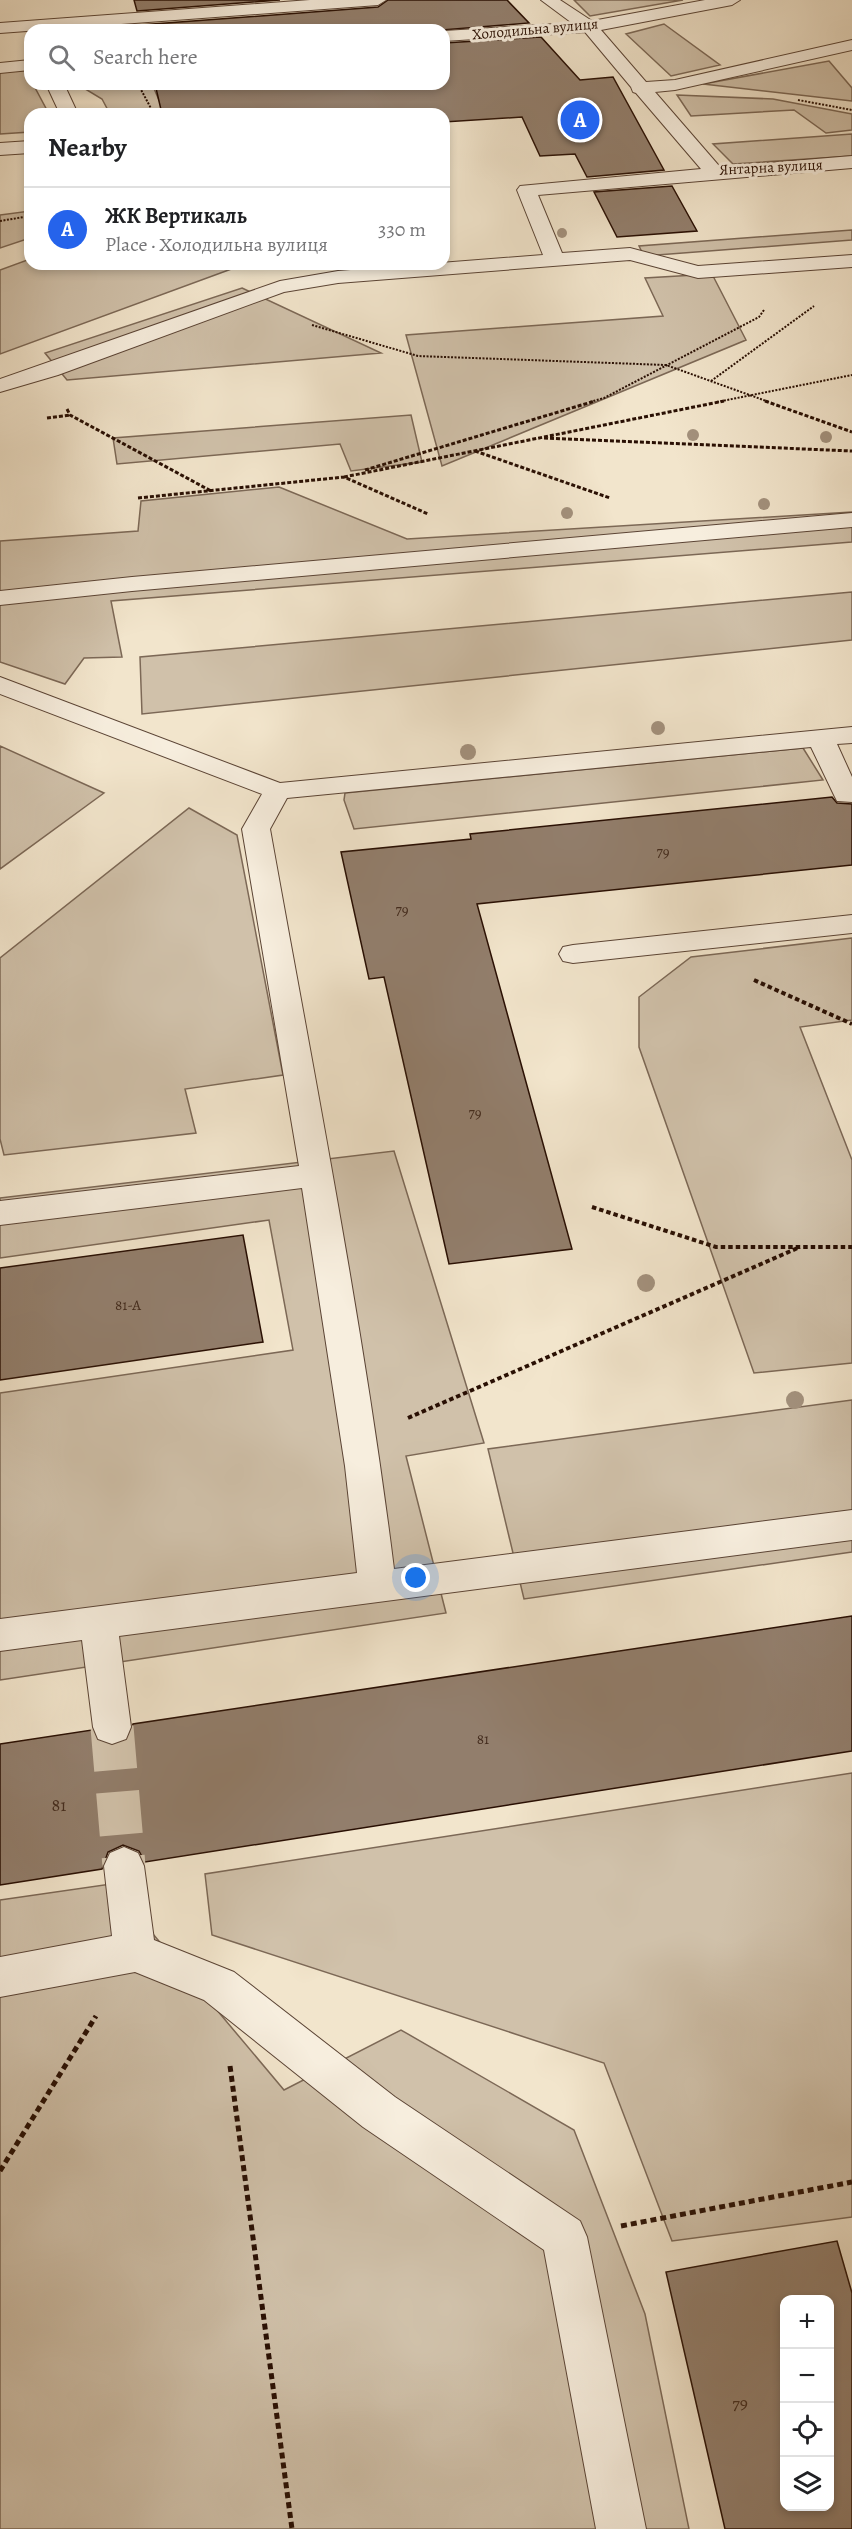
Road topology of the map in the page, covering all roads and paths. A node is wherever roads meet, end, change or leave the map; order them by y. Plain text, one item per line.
1 (378, 0) edge
2 (549, 0) edge
3 (732, 0) edge
4 (54, 24) edge
5 (24, 26) edge
6 (589, 27) junction
7 (0, 28) edge
8 (450, 36) edge
9 (852, 45) edge
10 (852, 56) edge
11 (783, 59) junction
12 (24, 66) edge
13 (0, 68) edge
14 (639, 88) junction
15 (58, 90) edge
16 (141, 90) edge
17 (66, 108) edge
18 (151, 108) edge
19 (24, 147) edge
20 (0, 149) edge
21 (852, 162) edge
22 (715, 173) junction
23 (24, 217) edge
24 (0, 221) edge
25 (555, 260) junction
26 (852, 261) edge
27 (800, 264) junction
28 (450, 268) edge
29 (427, 270) edge
30 (236, 303) junction
31 (814, 306) dead end
32 (666, 365) junction
33 (50, 370) junction
34 (852, 375) edge
35 (710, 382) junction
36 (0, 386) edge
37 (747, 396) junction
38 (852, 432) edge
39 (538, 438) junction
40 (475, 451) junction
41 (852, 452) edge
42 (344, 477) junction
43 (211, 491) junction
44 (138, 498) dead end
45 (620, 501) dead end
46 (852, 520) edge
47 (508, 550) junction
48 (0, 598) edge
49 (0, 685) edge
50 (852, 735) edge
51 (821, 739) junction
52 (277, 791) junction
53 (847, 795) dead end
54 (852, 924) edge
55 (673, 944) junction
56 (573, 954) dead end
57 (851, 1025) edge
58 (316, 1175) junction
59 (592, 1207) dead end
60 (0, 1213) edge
61 (800, 1247) junction
62 (852, 1247) edge
63 (358, 1439) junction
64 (852, 1525) edge
65 (377, 1585) junction
66 (98, 1622) junction
67 (0, 1635) edge
68 (112, 1727) tunnel mouth
69 (124, 1866) tunnel mouth
70 (135, 1952) junction
71 (0, 1977) edge
72 (219, 1986) junction
73 (0, 2171) edge
74 (852, 2182) edge
75 (564, 2237) junction
76 (292, 2529) edge
77 (621, 2529) edge

1 - 4 street
2 - 6 street, Янтарна вулиця
3 - 6 street, Холодильна вулиця
5 - 7 street
6 - 8 street, Холодильна вулиця
6 - 14 street, Янтарна вулиця
9 - 11 street
10 - 11 street
11 - 14 street
12 - 13 street
14 - 22 street, Янтарна вулиця
15 - 17 street
16 - 18 path
19 - 20 street
21 - 22 street, Янтарна вулиця
22 - 25 street
23 - 24 path
25 - 27 street
25 - 28 street
26 - 27 street
27 - 32 path
29 - 30 street
30 - 32 path
30 - 33 street
31 - 35 path
32 - 35 path
32 - 42 path
33 - 36 street
33 - 43 path
34 - 37 path
35 - 37 path
37 - 38 path
37 - 39 path
39 - 40 path
39 - 41 path
40 - 42 path
40 - 45 path
42 - 43 path
42 - 47 path
43 - 44 path
46 - 47 street
47 - 48 street
49 - 52 street
50 - 51 street
51 - 52 street
51 - 53 street
52 - 58 street
54 - 55 street
55 - 56 street
55 - 57 path
58 - 60 street
58 - 63 street
59 - 61 path
61 - 62 path
61 - 63 path
63 - 65 street
64 - 65 street
65 - 66 street
66 - 67 street
66 - 68 street
69 - 70 street
70 - 71 street
70 - 72 street
70 - 73 path
72 - 75 street
72 - 76 path
74 - 75 path
75 - 77 street

